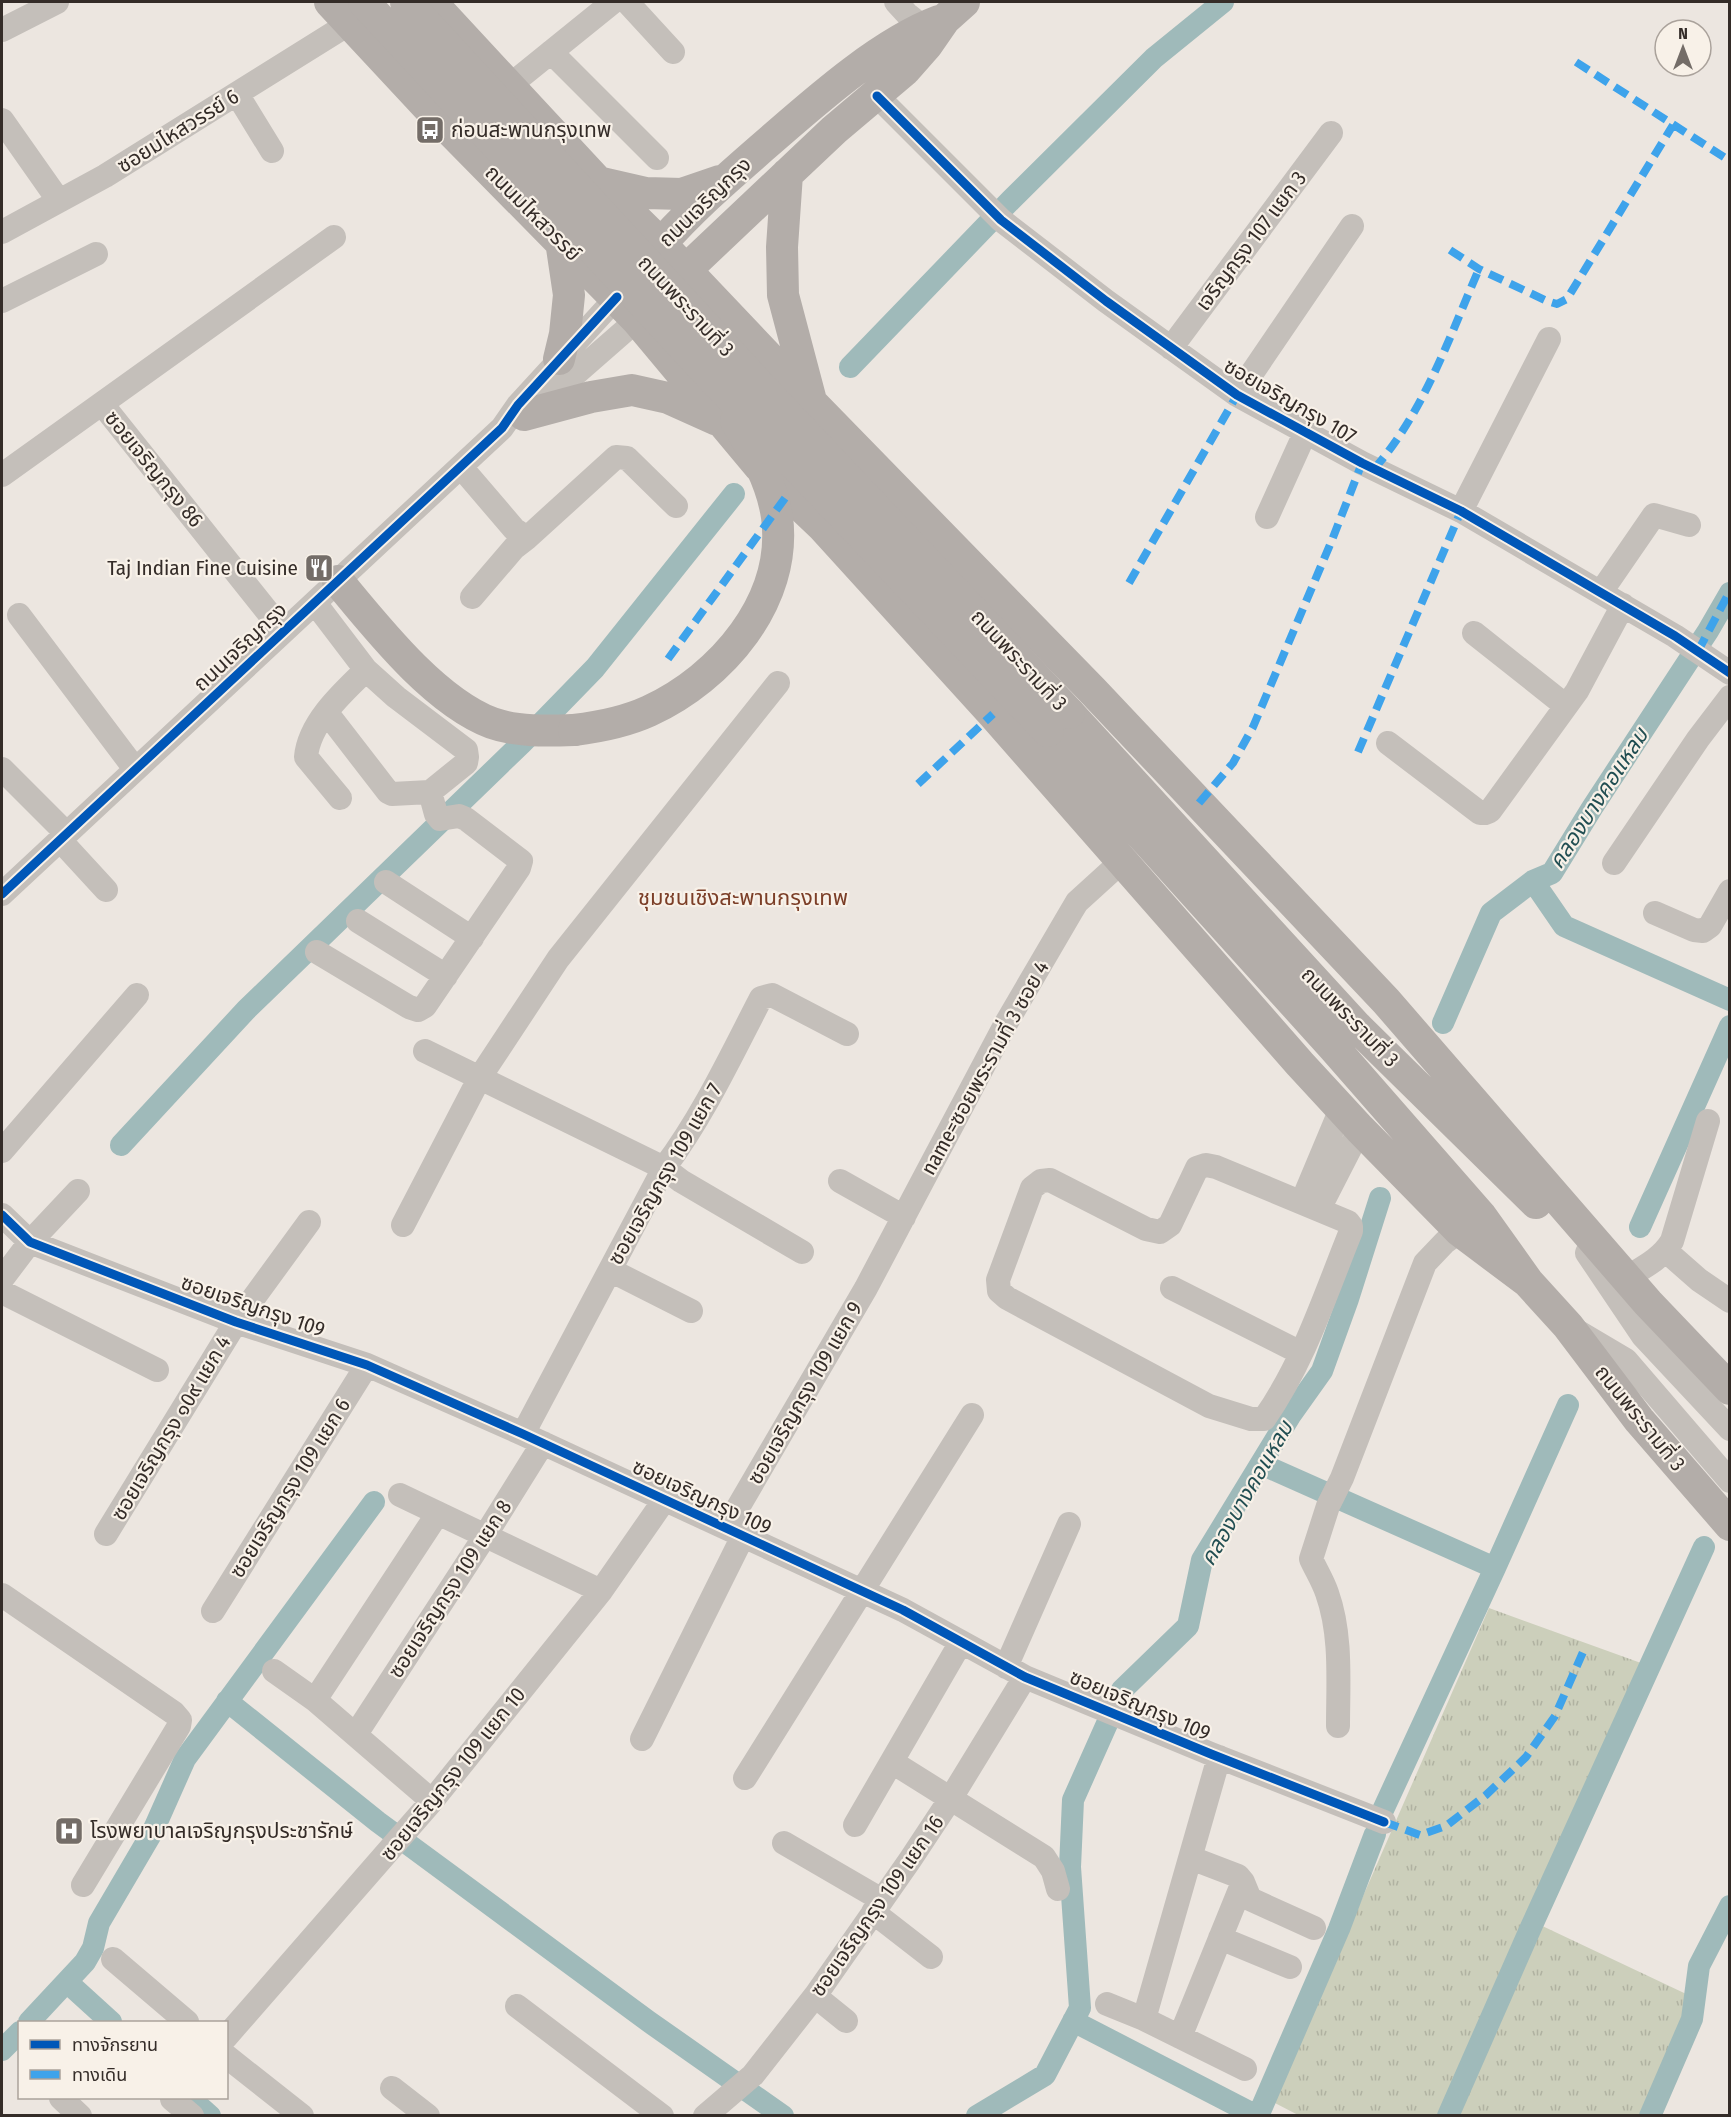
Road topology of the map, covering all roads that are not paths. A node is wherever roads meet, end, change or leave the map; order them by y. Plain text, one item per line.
1 (57, 2) edge
2 (406, 2) edge
3 (431, 2) edge
4 (613, 2) edge
5 (627, 2) edge
6 (896, 2) edge
7 (348, 9) edge
8 (944, 16) edge
9 (2, 30) edge
10 (551, 52) junction
11 (673, 52) dead end
12 (509, 86) junction
13 (237, 94) junction
14 (877, 96) junction
15 (2, 120) edge
16 (1331, 133) dead end
17 (272, 151) dead end
18 (657, 158) dead end
19 (787, 174) junction
20 (726, 179) junction
21 (598, 182) junction
22 (59, 201) junction
23 (1352, 226) dead end
24 (2, 232) edge
25 (334, 237) dead end
26 (561, 241) junction
27 (661, 244) junction
28 (96, 254) dead end
29 (685, 269) junction
30 (2, 302) edge
31 (627, 309) junction
32 (1549, 339) dead end
33 (1171, 348) junction
34 (559, 359) junction
35 (706, 371) junction
36 (1237, 395) junction
37 (811, 402) junction
38 (102, 404) junction
39 (513, 421) junction
40 (724, 423) junction
41 (1305, 433) junction
42 (461, 466) junction
43 (2, 475) edge
44 (888, 481) junction
45 (676, 507) dead end
46 (1461, 511) junction
47 (1267, 517) dead end
48 (1689, 525) dead end
49 (823, 527) junction
50 (527, 538) junction
51 (338, 581) junction
52 (1601, 592) junction
53 (472, 597) dead end
54 (315, 603) junction
55 (1623, 605) junction
56 (19, 615) dead end
57 (283, 631) junction
58 (1474, 633) dead end
59 (366, 670) junction
60 (1730, 674) edge
61 (778, 683) dead end
62 (1730, 697) edge
63 (1566, 706) junction
64 (327, 713) junction
65 (1058, 722) junction
66 (1388, 743) dead end
67 (2, 769) edge
68 (135, 769) junction
69 (430, 792) junction
70 (340, 798) dead end
71 (63, 837) junction
72 (1121, 862) junction
73 (1614, 863) dead end
74 (386, 882) dead end
75 (106, 890) dead end
76 (1730, 891) edge
77 (2, 894) edge
78 (1655, 913) dead end
79 (358, 921) dead end
80 (472, 938) junction
81 (317, 952) dead end
82 (446, 975) junction
83 (137, 995) dead end
84 (847, 1034) dead end
85 (425, 1052) dead end
86 (480, 1077) junction
87 (1351, 1119) junction
88 (1708, 1121) dead end
89 (2, 1151) edge
90 (664, 1168) junction
91 (840, 1181) dead end
92 (78, 1191) dead end
93 (1311, 1206) junction
94 (2, 1215) edge
95 (904, 1217) junction
96 (309, 1222) dead end
97 (403, 1225) dead end
98 (1460, 1231) junction
99 (30, 1242) junction
100 (1666, 1251) junction
101 (802, 1252) dead end
102 (1587, 1253) junction
103 (610, 1270) junction
104 (1626, 1278) junction
105 (2, 1279) edge
106 (1528, 1282) junction
107 (866, 1288) joint
108 (1172, 1288) dead end
109 (2, 1292) edge
110 (1730, 1301) edge
111 (1648, 1303) junction
112 (691, 1311) dead end
113 (237, 1322) junction
114 (1568, 1326) junction
115 (1302, 1353) junction
116 (367, 1365) junction
117 (157, 1370) dead end
118 (1730, 1389) edge
119 (972, 1415) dead end
120 (1730, 1429) edge
121 (533, 1438) junction
122 (1730, 1481) edge
123 (400, 1495) dead end
124 (665, 1499) junction
125 (438, 1513) junction
126 (1069, 1524) dead end
127 (1730, 1526) edge
128 (735, 1532) junction
129 (106, 1534) dead end
130 (485, 1536) junction
131 (601, 1592) junction
132 (863, 1592) junction
133 (2, 1595) edge
134 (213, 1611) dead end
135 (962, 1642) junction
136 (274, 1671) dead end
137 (1016, 1672) junction
138 (315, 1700) junction
139 (1338, 1726) dead end
140 (356, 1734) junction
141 (642, 1739) dead end
142 (1219, 1757) junction
143 (892, 1762) junction
144 (745, 1778) dead end
145 (951, 1798) junction
146 (432, 1801) junction
147 (1384, 1821) dead end
148 (855, 1826) dead end
149 (784, 1843) dead end
150 (1191, 1858) junction
151 (1243, 1882) junction
152 (83, 1885) dead end
153 (1058, 1889) dead end
154 (878, 1906) junction
155 (1314, 1928) dead end
156 (1220, 1938) junction
157 (931, 1957) dead end
158 (113, 1959) dead end
159 (1290, 1967) dead end
160 (815, 1996) junction
161 (1107, 2004) dead end
162 (517, 2006) dead end
163 (1144, 2019) junction
164 (186, 2021) edge
165 (846, 2021) dead end
166 (228, 2035) edge
167 (1180, 2037) junction
168 (228, 2058) edge
169 (1245, 2069) dead end
170 (392, 2088) dead end
171 (63, 2099) edge
172 (168, 2104) edge
173 (80, 2115) edge
174 (192, 2115) edge
175 (302, 2115) edge
176 (428, 2115) edge
177 (662, 2115) edge
178 (705, 2115) edge

1 - 9 street
2 - 65 main road, ถนนพระรามที่ 3, bridge
3 - 12 main road
4 - 10 street
5 - 11 street
6 - 8 street
7 - 13 street, ซอยมไหสวรรย์ 6
7 - 26 main road, ถนนมไหสวรรย์
7 - 35 main road, ถนนพระรามที่ 3, bridge
8 - 14 main road, ถนนเจริญกรุง
8 - 20 main road, ถนนเจริญกรุง
10 - 12 street
10 - 18 street
12 - 21 main road
13 - 17 street
13 - 22 street, ซอยมไหสวรรย์ 6
14 - 19 main road, ถนนเจริญกรุง
14 - 33 street, ซอยเจริญกรุง 107
15 - 22 street
16 - 33 street, เจริญกรุง 107 แยก 3
19 - 29 main road, ถนนเจริญกรุง
19 - 37 main road
20 - 21 main road
20 - 27 main road, ถนนเจริญกรุง
21 - 27 main road
22 - 24 street, ซอยมไหสวรรย์ 6
23 - 36 street
25 - 38 street
26 - 31 main road, ถนนมไหสวรรย์
26 - 34 main road
27 - 29 main road
27 - 31 main road, ถนนเจริญกรุง
28 - 30 street
29 - 31 main road, ถนนเจริญกรุง
29 - 37 main road, ถนนพระรามที่ 3
31 - 34 street, ถนนเจริญกรุง
31 - 39 street, ถนนเจริญกรุง
31 - 40 main road, ถนนพระรามที่ 3
32 - 46 street
33 - 36 street, ซอยเจริญกรุง 107
34 - 39 street, ถนนเจริญกรุง
35 - 51 main road, bridge
35 - 65 main road, ถนนพระรามที่ 3, bridge
36 - 41 street, ซอยเจริญกรุง 107
37 - 44 main road, ถนนพระรามที่ 3
38 - 43 street, ซอยเจริญกรุง 86
38 - 57 street, ซอยเจริญกรุง 86
39 - 40 main road
39 - 42 street, ถนนเจริญกรุง
40 - 49 main road, ถนนพระรามที่ 3
41 - 46 street, ซอยเจริญกรุง 107
41 - 47 street
42 - 50 street
42 - 51 street, ถนนเจริญกรุง
44 - 49 main road
44 - 104 main road, ถนนพระรามที่ 3
45 - 50 street
46 - 52 street, ซอยเจริญกรุง 107
48 - 52 street
49 - 72 main road, ถนนพระรามที่ 3
50 - 53 street
51 - 54 street, ถนนเจริญกรุง
52 - 55 street, ซอยเจริญกรุง 107
54 - 57 street, ถนนเจริญกรุง
54 - 59 street
55 - 60 street, ซอยเจริญกรุง 107
55 - 63 street
56 - 68 street
57 - 68 street, ถนนเจริญกรุง
58 - 63 street
59 - 64 street
59 - 69 street
61 - 86 street
62 - 73 street
63 - 66 street
64 - 69 street
64 - 70 street
65 - 102 main road, ถนนพระรามที่ 3
65 - 106 main road, ถนนพระรามที่ 3
67 - 71 street
68 - 71 street, ถนนเจริญกรุง
69 - 80 street
71 - 75 street
71 - 77 street, ถนนเจริญกรุง
72 - 87 main road, ถนนพระรามที่ 3
72 - 95 street, name=ซอยพระรามที่ 3 ซอย 4
74 - 80 street
76 - 78 street
79 - 82 street
80 - 82 street
81 - 82 street
83 - 89 street
84 - 90 street, ซอยเจริญกรุง 109 แยก 7
85 - 86 street
86 - 90 street
86 - 97 street
87 - 93 street
87 - 98 main road, ถนนพระรามที่ 3
88 - 100 street
90 - 101 street
90 - 103 street, ซอยเจริญกรุง 109 แยก 7
91 - 95 street
92 - 99 street
93 - 115 street
93 - 115 street
94 - 99 street, ซอยเจริญกรุง 109
95 - 107 street, name=ซอยพระรามที่ 3 ซอย 4
96 - 113 street, ซอยเจริญกรุง ๑0๙ แยก 4
98 - 106 main road, ถนนพระรามที่ 3
98 - 139 street
99 - 105 street
99 - 113 street, ซอยเจริญกรุง 109
100 - 104 street
100 - 110 street
102 - 111 main road, ถนนพระรามที่ 3
102 - 120 street
103 - 112 street
103 - 121 street, ซอยเจริญกรุง 109 แยก 7
104 - 111 main road, ถนนพระรามที่ 3
106 - 114 main road, ถนนพระรามที่ 3
107 - 128 street, ซอยเจริญกรุง 109 แยก 9
108 - 115 street
109 - 117 street
111 - 118 main road, ถนนพระรามที่ 3
113 - 116 street, ซอยเจริญกรุง 109
113 - 129 street, ซอยเจริญกรุง ๑0๙ แยก 4
114 - 122 street
114 - 127 main road, ถนนพระรามที่ 3
116 - 121 street, ซอยเจริญกรุง 109
116 - 134 street, ซอยเจริญกรุง 109 แยก 6
119 - 132 street
121 - 124 street, ซอยเจริญกรุง 109
121 - 130 street, ซอยเจริญกรุง 109 แยก 8
123 - 125 street
124 - 128 street, ซอยเจริญกรุง 109
124 - 131 street, ซอยเจริญกรุง 109 แยก 10
125 - 130 street
125 - 138 street
126 - 137 street, ซอยเจริญกรุง 109 แยก 16
128 - 132 street, ซอยเจริญกรุง 109
128 - 141 street, ซอยเจริญกรุง 109 แยก 9
130 - 131 street
130 - 140 street, ซอยเจริญกรุง 109 แยก 8
131 - 146 street, ซอยเจริญกรุง 109 แยก 10
132 - 135 street, ซอยเจริญกรุง 109
132 - 144 street
133 - 152 street
135 - 137 street, ซอยเจริญกรุง 109
135 - 143 street
136 - 138 street
137 - 142 street, ซอยเจริญกรุง 109
137 - 145 street, ซอยเจริญกรุง 109 แยก 16
138 - 140 street
140 - 146 street
142 - 147 street, ซอยเจริญกรุง 109
142 - 150 street
143 - 145 street
143 - 148 street
145 - 153 street
145 - 154 street, ซอยเจริญกรุง 109 แยก 16
146 - 166 street, ซอยเจริญกรุง 109 แยก 10
149 - 154 street
150 - 151 street
150 - 163 street
151 - 155 street
151 - 156 street
154 - 157 street
154 - 160 street, ซอยเจริญกรุง 109 แยก 16
156 - 159 street
156 - 167 street
158 - 164 street
160 - 165 street
160 - 178 street, ซอยเจริญกรุง 109 แยก 16
161 - 163 street
162 - 177 street
163 - 167 street
167 - 169 street
168 - 175 street
170 - 176 street
171 - 173 street
172 - 174 street

